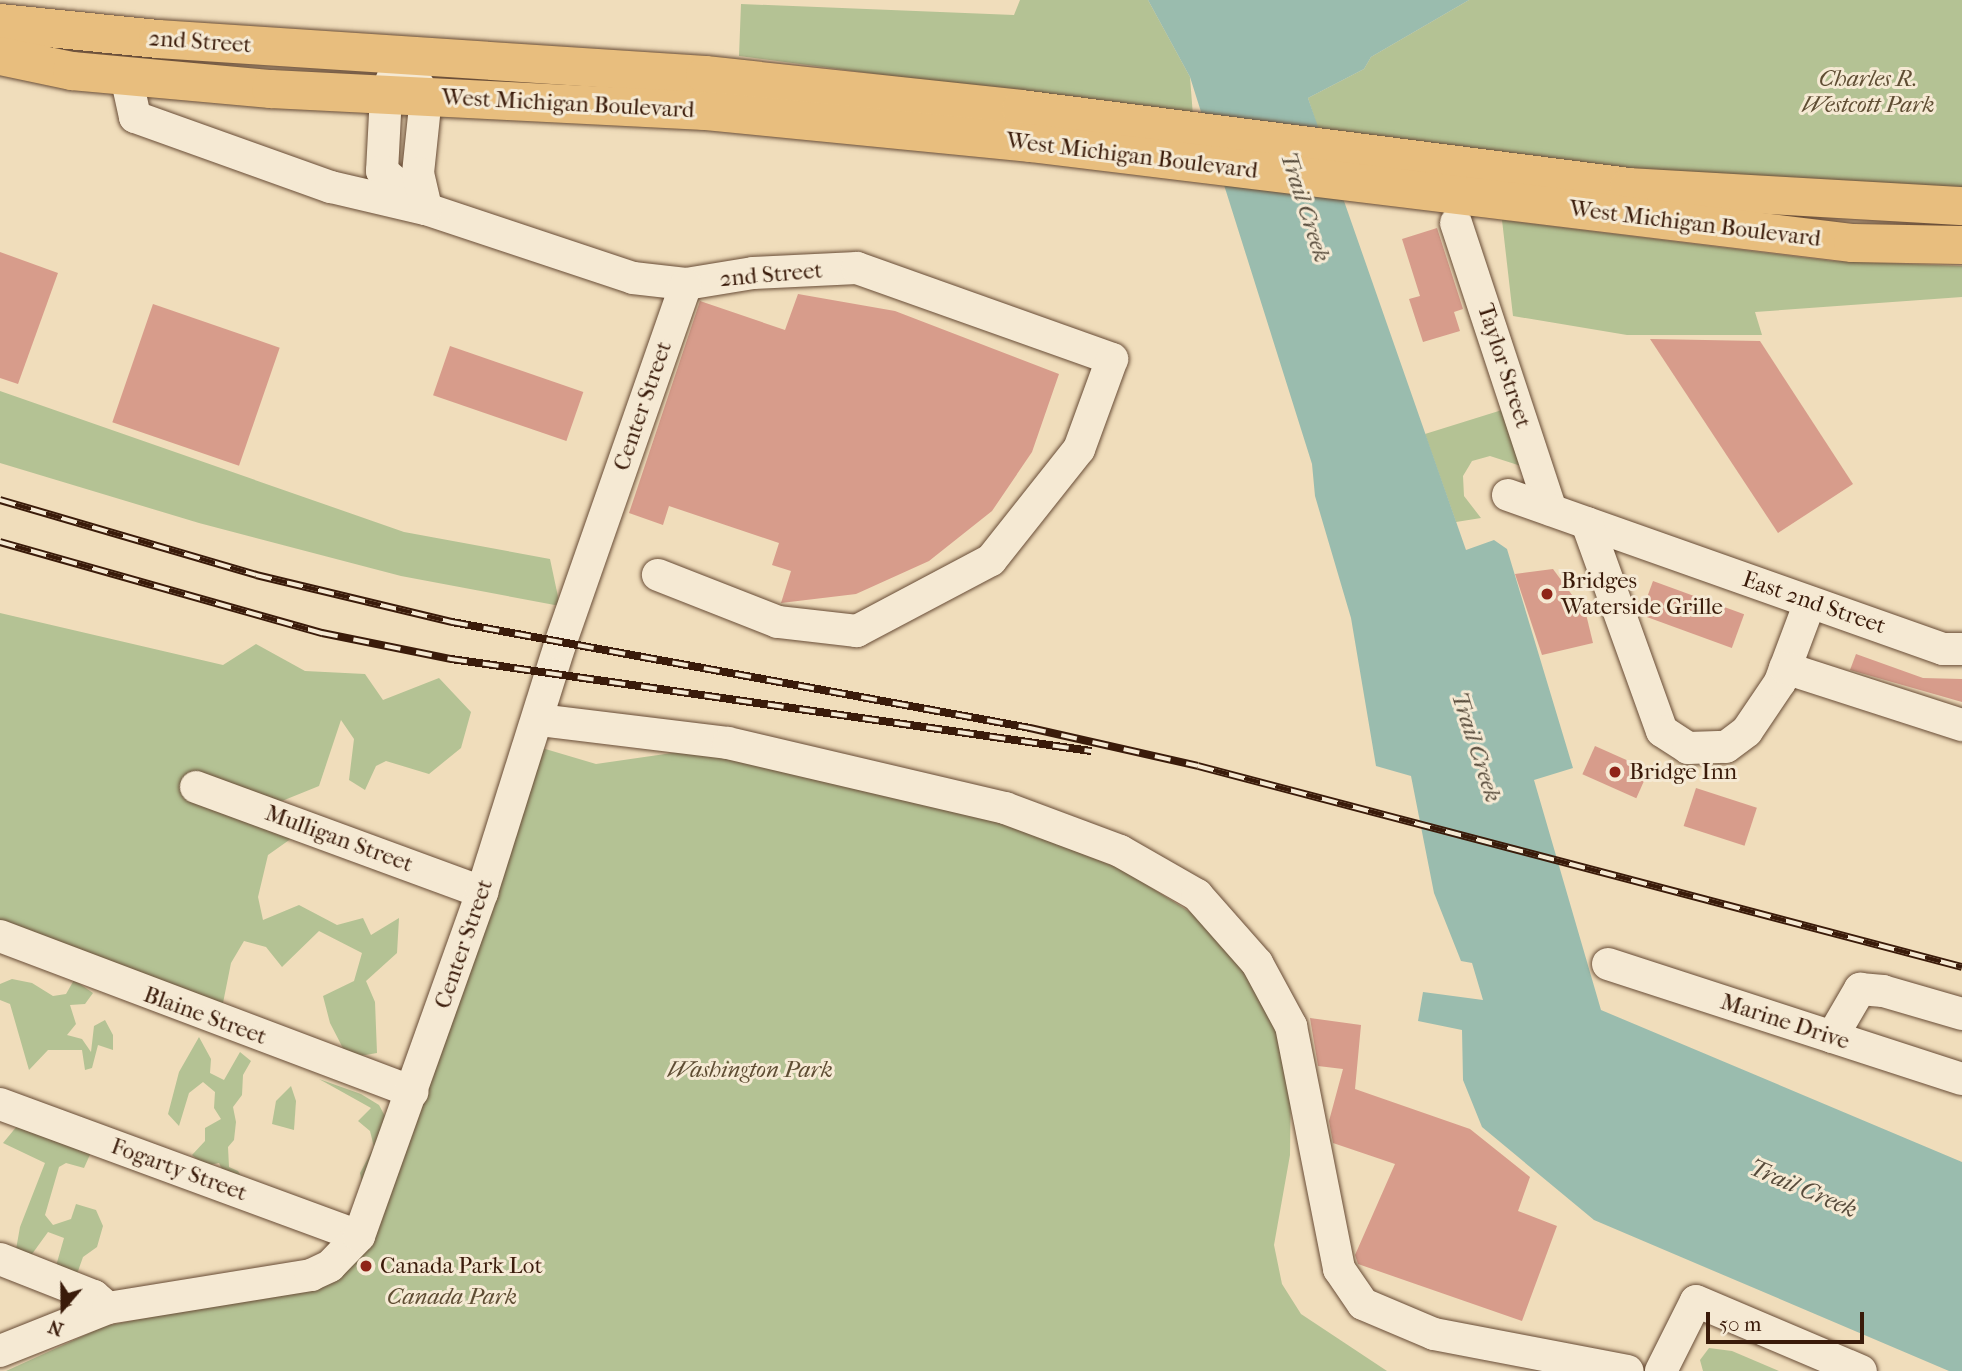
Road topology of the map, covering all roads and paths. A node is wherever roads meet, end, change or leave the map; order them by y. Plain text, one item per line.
1 (0, 23) edge
2 (0, 56) edge
3 (401, 57) junction
4 (126, 76) junction
5 (386, 95) junction
6 (426, 97) junction
7 (1025, 126) junction
8 (1634, 202) junction
9 (1962, 206) edge
10 (426, 209) junction
11 (1456, 223) dead end
12 (1962, 246) edge
13 (686, 284) junction
14 (1508, 495) dead end
15 (1551, 510) junction
16 (1587, 523) junction
17 (658, 575) dead end
18 (1810, 602) junction
19 (1962, 649) edge
20 (1785, 668) junction
21 (540, 720) junction
22 (1962, 725) edge
23 (196, 787) dead end
24 (482, 892) junction
25 (0, 936) edge
26 (1608, 964) dead end
27 (1962, 1014) edge
28 (1832, 1037) junction
29 (1962, 1079) edge
30 (412, 1092) junction
31 (0, 1104) edge
32 (359, 1236) junction
33 (0, 1259) edge
34 (108, 1308) junction
35 (0, 1351) edge
36 (1629, 1371) edge
37 (1661, 1371) edge
38 (1861, 1371) edge

1 - 3 main road, 2nd Street
2 - 4 main road, 2nd Street
3 - 5 street, 2nd Street
3 - 6 street
3 - 7 main road, West Michigan Boulevard
4 - 5 main road, 2nd Street
4 - 10 street
5 - 6 main road, 2nd Street
5 - 10 street, 2nd Street
6 - 7 main road, West Michigan Boulevard
6 - 10 street
7 - 8 main road, West Michigan Boulevard
8 - 9 main road, West Michigan Boulevard
8 - 12 main road, West Michigan Boulevard
10 - 13 street, 2nd Street
11 - 15 street, Taylor Street
13 - 17 street, 2nd Street
13 - 21 street, Center Street
14 - 15 street, East 2nd Street
15 - 16 street, East 2nd Street
16 - 18 street, East 2nd Street
16 - 20 street
18 - 19 street, East 2nd Street
18 - 20 street
20 - 22 street
21 - 24 street, Center Street
21 - 36 street
23 - 24 street, Mulligan Street
24 - 30 street, Center Street
25 - 30 street, Blaine Street
26 - 28 street, Marine Drive
27 - 28 street
28 - 29 street, Marine Drive
30 - 32 street, Center Street
31 - 32 street, Fogarty Street
32 - 34 street, Center Street
33 - 34 street
34 - 35 street, Center Street
37 - 38 street

